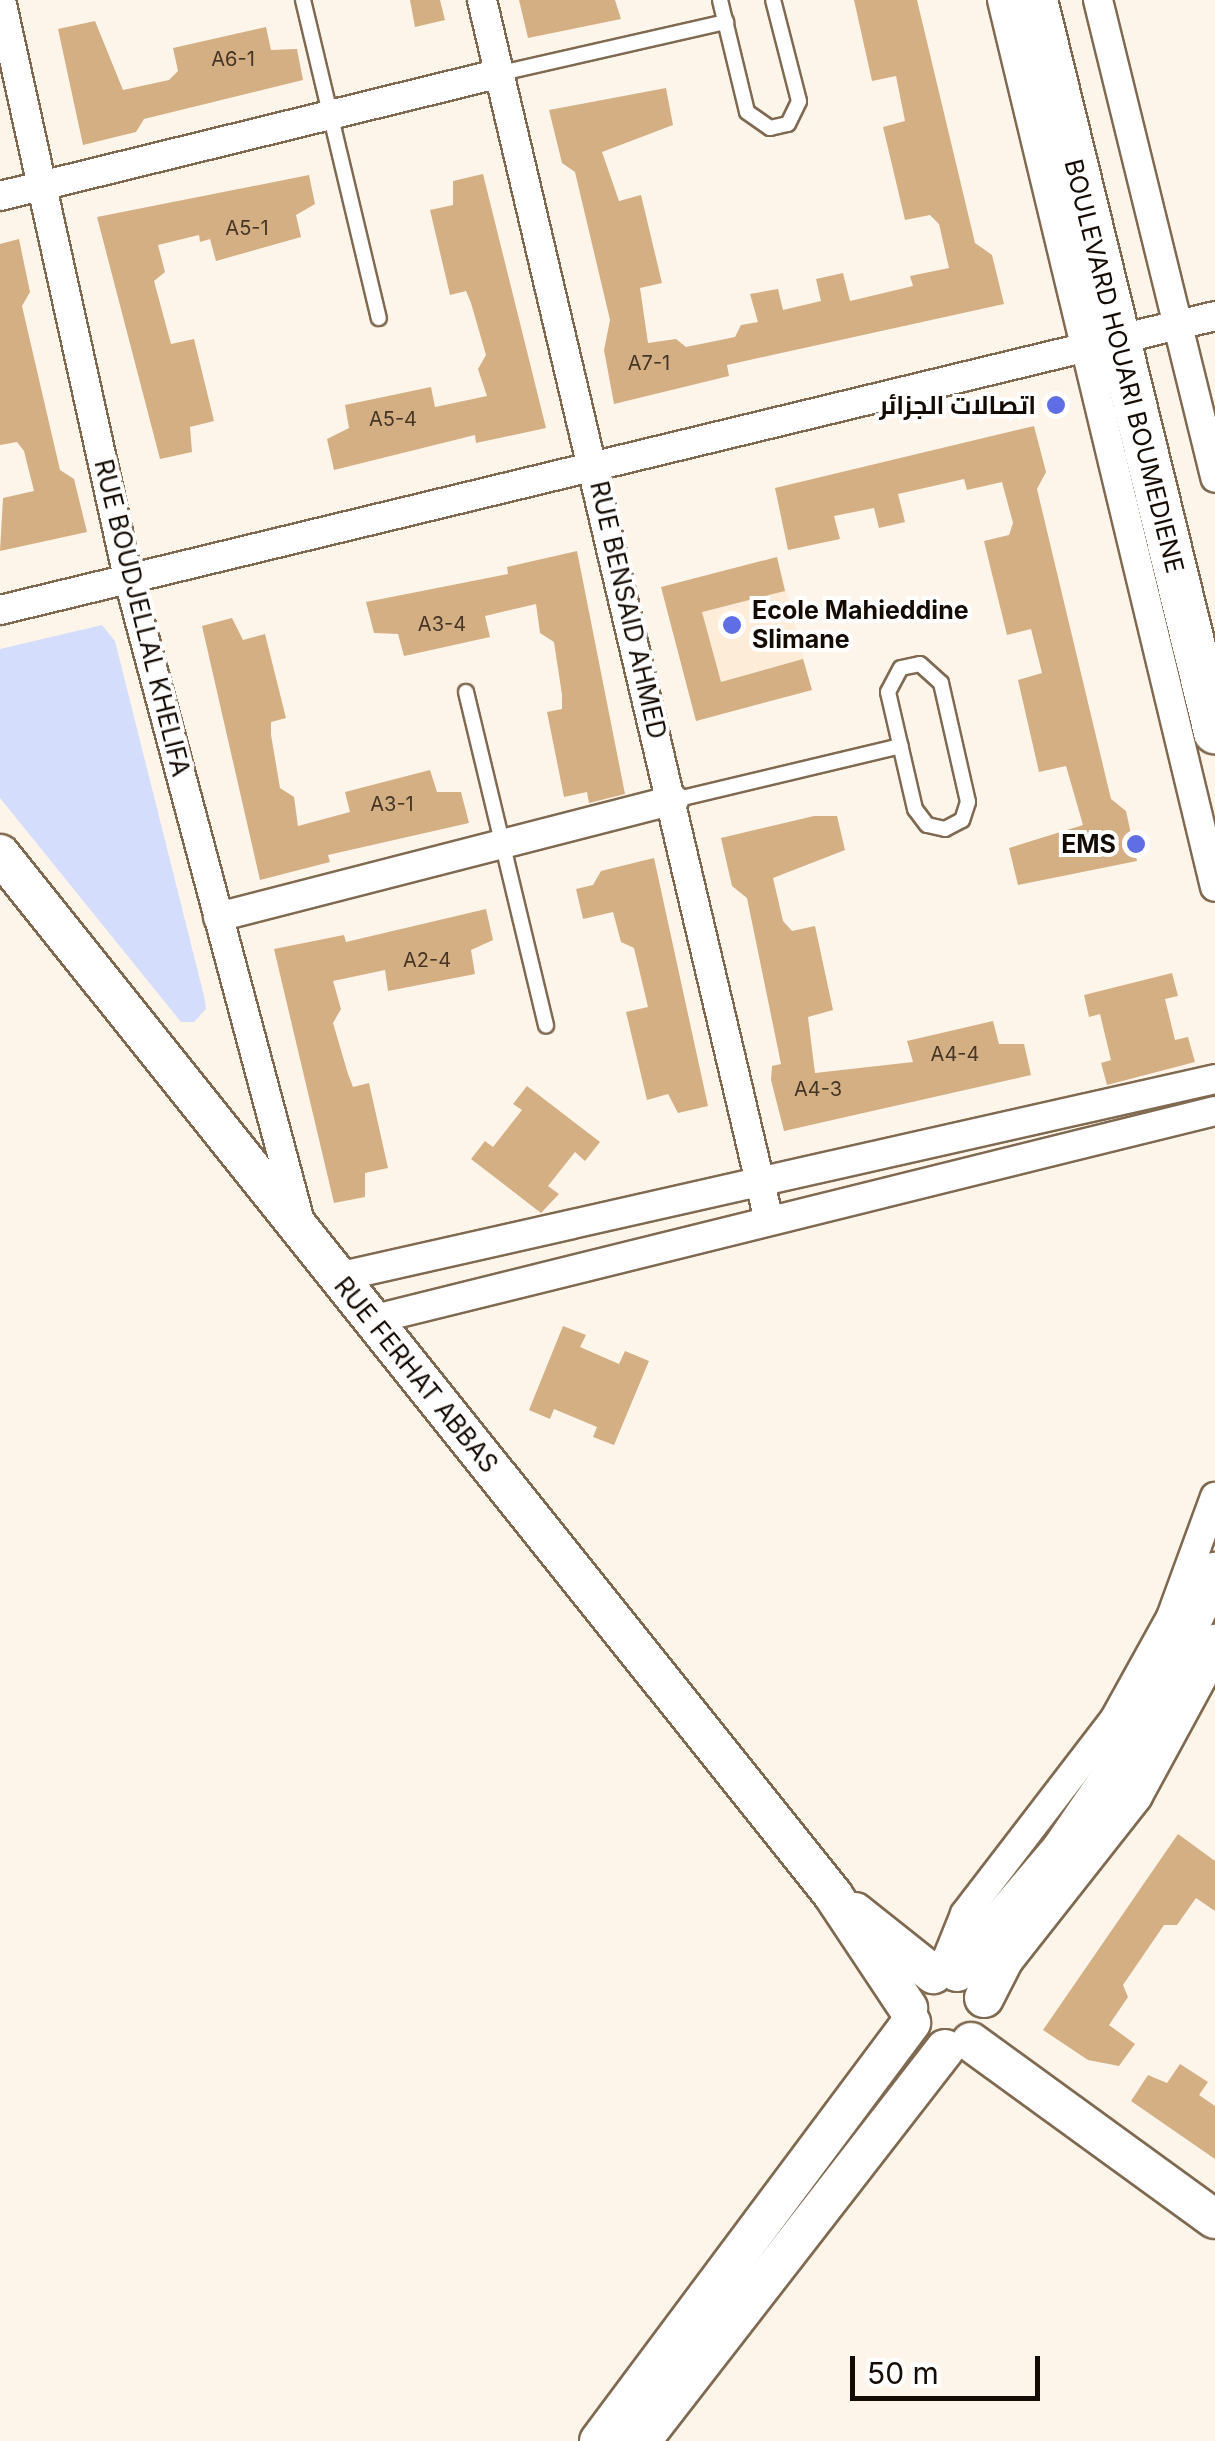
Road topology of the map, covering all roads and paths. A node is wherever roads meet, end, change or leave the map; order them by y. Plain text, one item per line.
1 (1, 0) edge
2 (304, 0) edge
3 (482, 0) edge
4 (720, 0) edge
5 (773, 0) edge
6 (1002, 0) edge
7 (1036, 0) edge
8 (1063, 0) edge
9 (1098, 0) edge
10 (726, 22) junction
11 (501, 73) junction
12 (331, 115) junction
13 (42, 186) junction
14 (0, 196) edge
15 (1215, 316) edge
16 (379, 318) dead end
17 (1130, 336) junction
18 (594, 467) junction
19 (1215, 478) edge
20 (128, 574) junction
21 (0, 610) edge
22 (1215, 622) edge
23 (466, 692) dead end
24 (1215, 732) edge
25 (900, 746) junction
26 (674, 800) junction
27 (502, 842) junction
28 (0, 854) edge
29 (1215, 887) edge
30 (218, 917) junction
31 (546, 1026) dead end
32 (1215, 1079) edge
33 (1215, 1111) edge
34 (762, 1181) junction
35 (769, 1222) junction
36 (302, 1231) junction
37 (338, 1277) junction
38 (371, 1320) junction
39 (1215, 1498) edge
40 (1215, 1572) edge
41 (1215, 1644) edge
42 (833, 1895) junction
43 (944, 1972) junction
44 (984, 1998) junction
45 (910, 2016) junction
46 (958, 2046) junction
47 (1215, 2219) edge
48 (599, 2441) edge
49 (641, 2441) edge

1 - 13 street, RUE BOUDJELLAL KHELIFA
2 - 12 lane
3 - 11 street, RUE BENSAID AHMED
4 - 10 lane
5 - 10 lane
6 - 17 street
7 - 17 main road, BOULEVARD HOUARI BOUMEDIENE
8 - 17 main road, BOULEVARD HOUARI BOUMEDIENE
9 - 17 street
10 - 11 lane
11 - 12 street
11 - 18 street, RUE BENSAID AHMED
12 - 13 street
12 - 16 lane
13 - 14 street
13 - 20 street, RUE BOUDJELLAL KHELIFA
15 - 17 street
17 - 18 street
17 - 19 street
17 - 22 main road, BOULEVARD HOUARI BOUMEDIENE
17 - 24 main road, BOULEVARD HOUARI BOUMEDIENE
17 - 29 street
18 - 20 street
18 - 26 street, RUE BENSAID AHMED
20 - 21 street
20 - 30 street, RUE BOUDJELLAL KHELIFA
23 - 27 lane
25 - 25 lane
25 - 26 lane
26 - 27 street
26 - 34 street, RUE BENSAID AHMED
27 - 30 street
27 - 31 lane
28 - 36 main road, RUE FERHAT ABBAS
30 - 36 street, RUE BOUDJELLAL KHELIFA
32 - 34 street
33 - 35 street
34 - 35 street, RUE BENSAID AHMED
34 - 37 street
35 - 38 street
36 - 37 main road, RUE FERHAT ABBAS
37 - 38 main road, RUE FERHAT ABBAS
38 - 42 main road, RUE FERHAT ABBAS
39 - 43 street
40 - 43 main road
41 - 44 main road
42 - 43 main road, RUE FERHAT ABBAS
42 - 45 main road, RUE FERHAT ABBAS
43 - 44 main road, RUE FERHAT ABBAS
43 - 45 main road
44 - 46 main road
45 - 46 main road, RUE FERHAT ABBAS
45 - 48 main road
46 - 47 main road, RUE FERHAT ABBAS
46 - 49 main road

